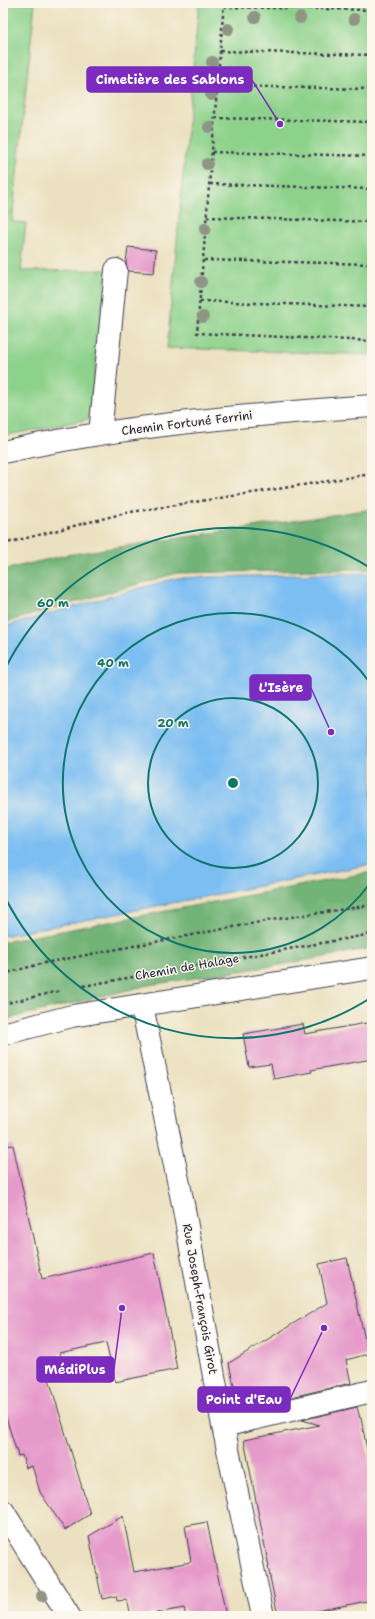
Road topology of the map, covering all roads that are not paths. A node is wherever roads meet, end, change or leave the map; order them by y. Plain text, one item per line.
1 (116, 270) dead end
2 (372, 406) edge
3 (100, 434) junction
4 (3, 452) edge
5 (372, 968) edge
6 (142, 1006) junction
7 (3, 1034) edge
8 (372, 1391) edge
9 (223, 1426) junction
10 (3, 1511) edge
11 (69, 1616) edge
12 (263, 1616) edge

1 - 3 street
2 - 3 street, Chemin Fortuné Ferrini
3 - 4 street, Chemin Fortuné Ferrini
5 - 6 street
6 - 7 street
6 - 9 street, Rue Joseph-François Girot
8 - 9 street
9 - 12 street, Rue Joseph-François Girot
10 - 11 street

